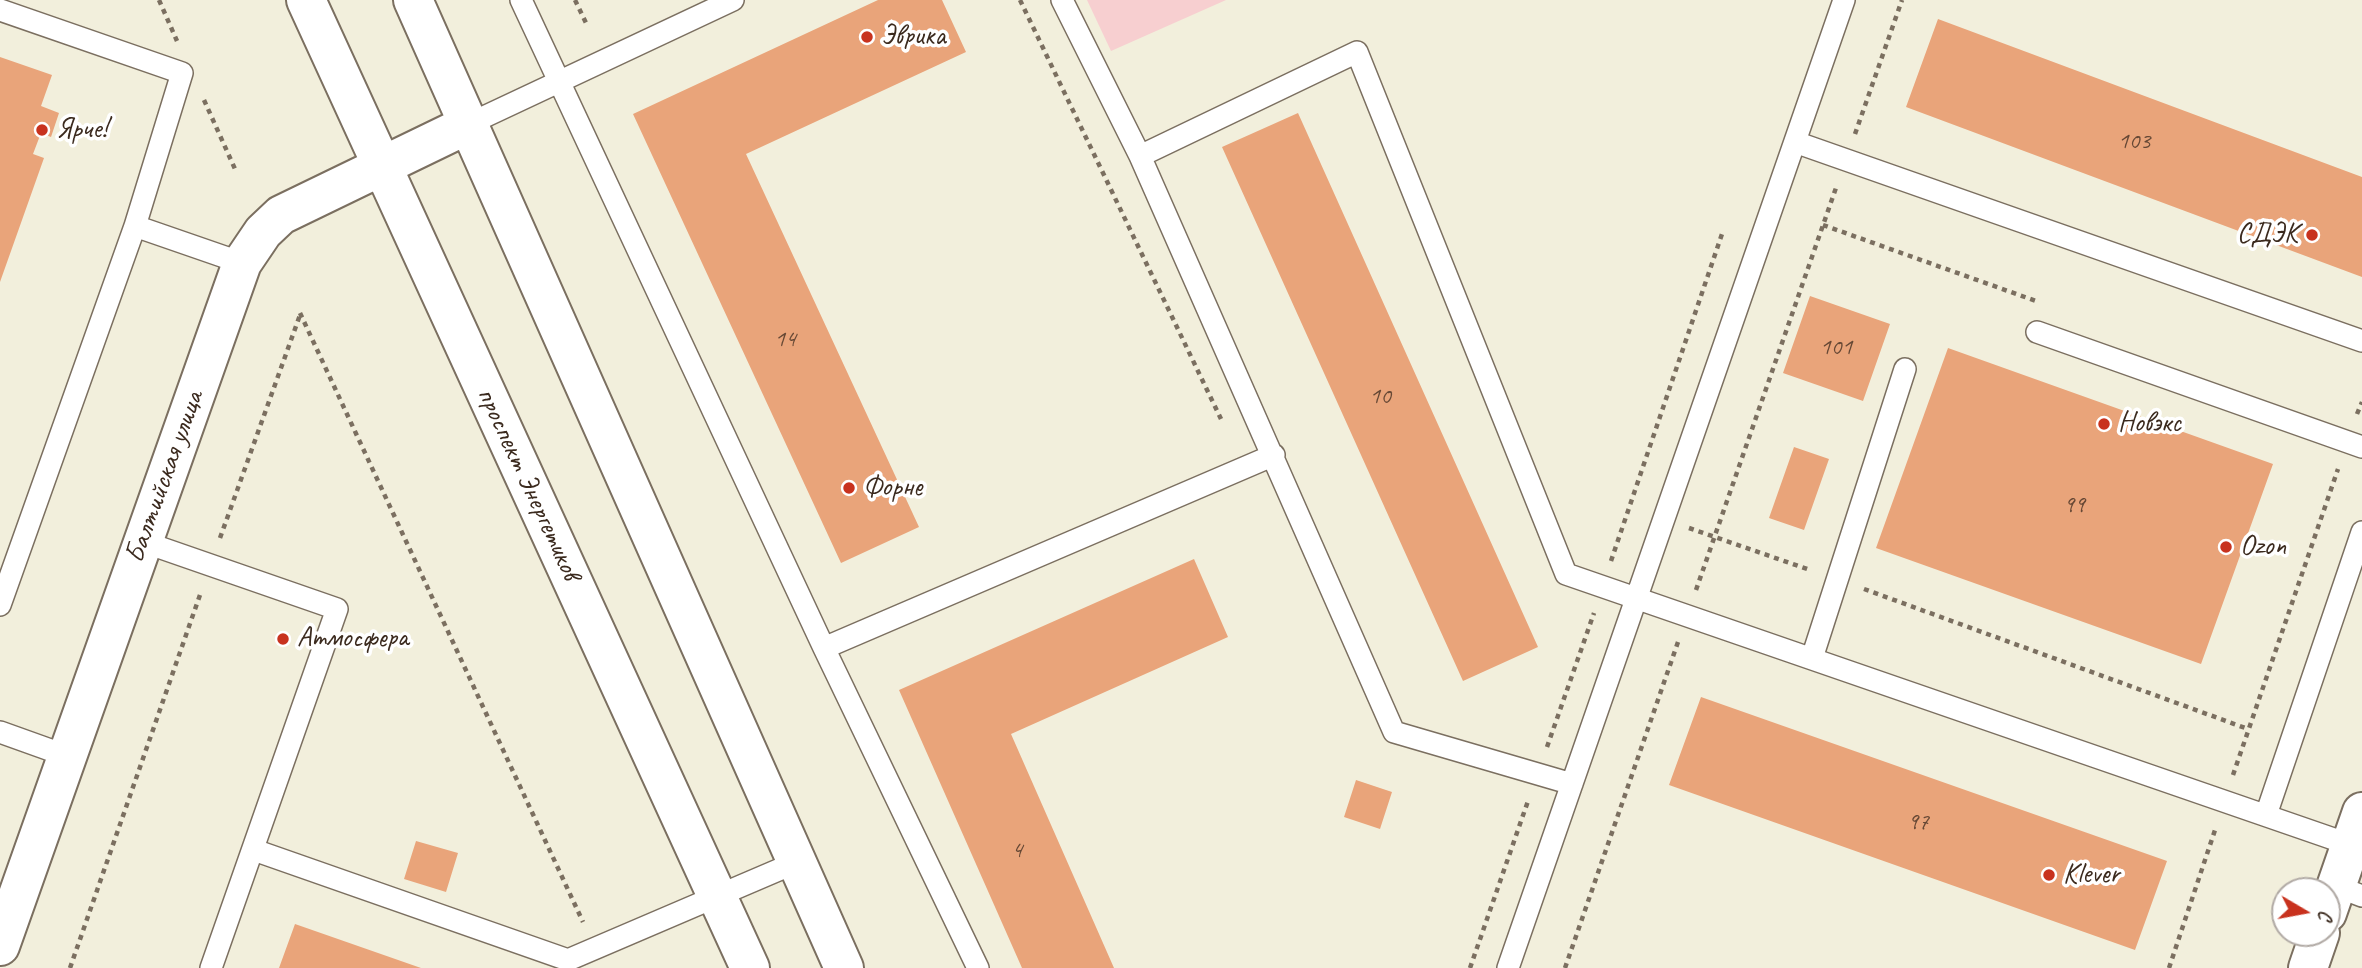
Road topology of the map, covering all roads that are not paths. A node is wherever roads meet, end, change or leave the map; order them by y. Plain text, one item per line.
1 (306, 0) edge
2 (413, 0) edge
3 (521, 0) edge
4 (733, 0) edge
5 (1062, 0) edge
6 (1844, 0) edge
7 (0, 10) edge
8 (558, 82) junction
9 (469, 124) junction
10 (1795, 142) junction
11 (1140, 156) junction
12 (383, 165) junction
13 (135, 226) junction
14 (242, 263) junction
15 (2037, 332) dead end
16 (2362, 341) edge
17 (1905, 369) dead end
18 (2355, 445) edge
19 (1274, 455) junction
20 (2362, 532) edge
21 (141, 541) junction
22 (1636, 601) junction
23 (0, 605) edge
24 (824, 648) junction
25 (1812, 658) junction
26 (0, 732) edge
27 (68, 756) junction
28 (1572, 784) junction
29 (2266, 815) junction
30 (2356, 829) edge
31 (254, 850) junction
32 (797, 862) junction
33 (717, 895) junction
34 (2342, 899) edge
35 (6, 909) edge
36 (0, 946) edge
37 (2315, 947) edge
38 (211, 968) edge
39 (750, 968) edge
40 (844, 968) edge
41 (978, 968) edge
42 (1508, 968) edge
43 (2308, 968) edge

1 - 12 street, проспект Энергетиков
2 - 9 street
3 - 8 lane
4 - 8 lane
5 - 11 lane
6 - 10 lane
7 - 13 lane
8 - 9 lane
8 - 24 lane
9 - 12 street, Балтийская улица
9 - 32 street
10 - 16 lane
10 - 22 lane
11 - 19 lane
11 - 22 lane
12 - 14 street, Балтийская улица
12 - 33 street, проспект Энергетиков
13 - 14 lane
13 - 23 lane
14 - 21 street, Балтийская улица
15 - 18 lane
17 - 25 lane
19 - 24 lane
19 - 28 lane
20 - 29 lane
21 - 27 street, Балтийская улица
21 - 31 lane
22 - 25 lane
22 - 28 lane
24 - 41 lane
25 - 29 lane
26 - 27 lane
27 - 35 street, Балтийская улица
28 - 42 lane
29 - 30 lane
30 - 34 street
31 - 33 lane
31 - 38 lane
32 - 33 lane
32 - 40 street
33 - 39 street, проспект Энергетиков
35 - 36 street, Балтийская улица
37 - 43 street

